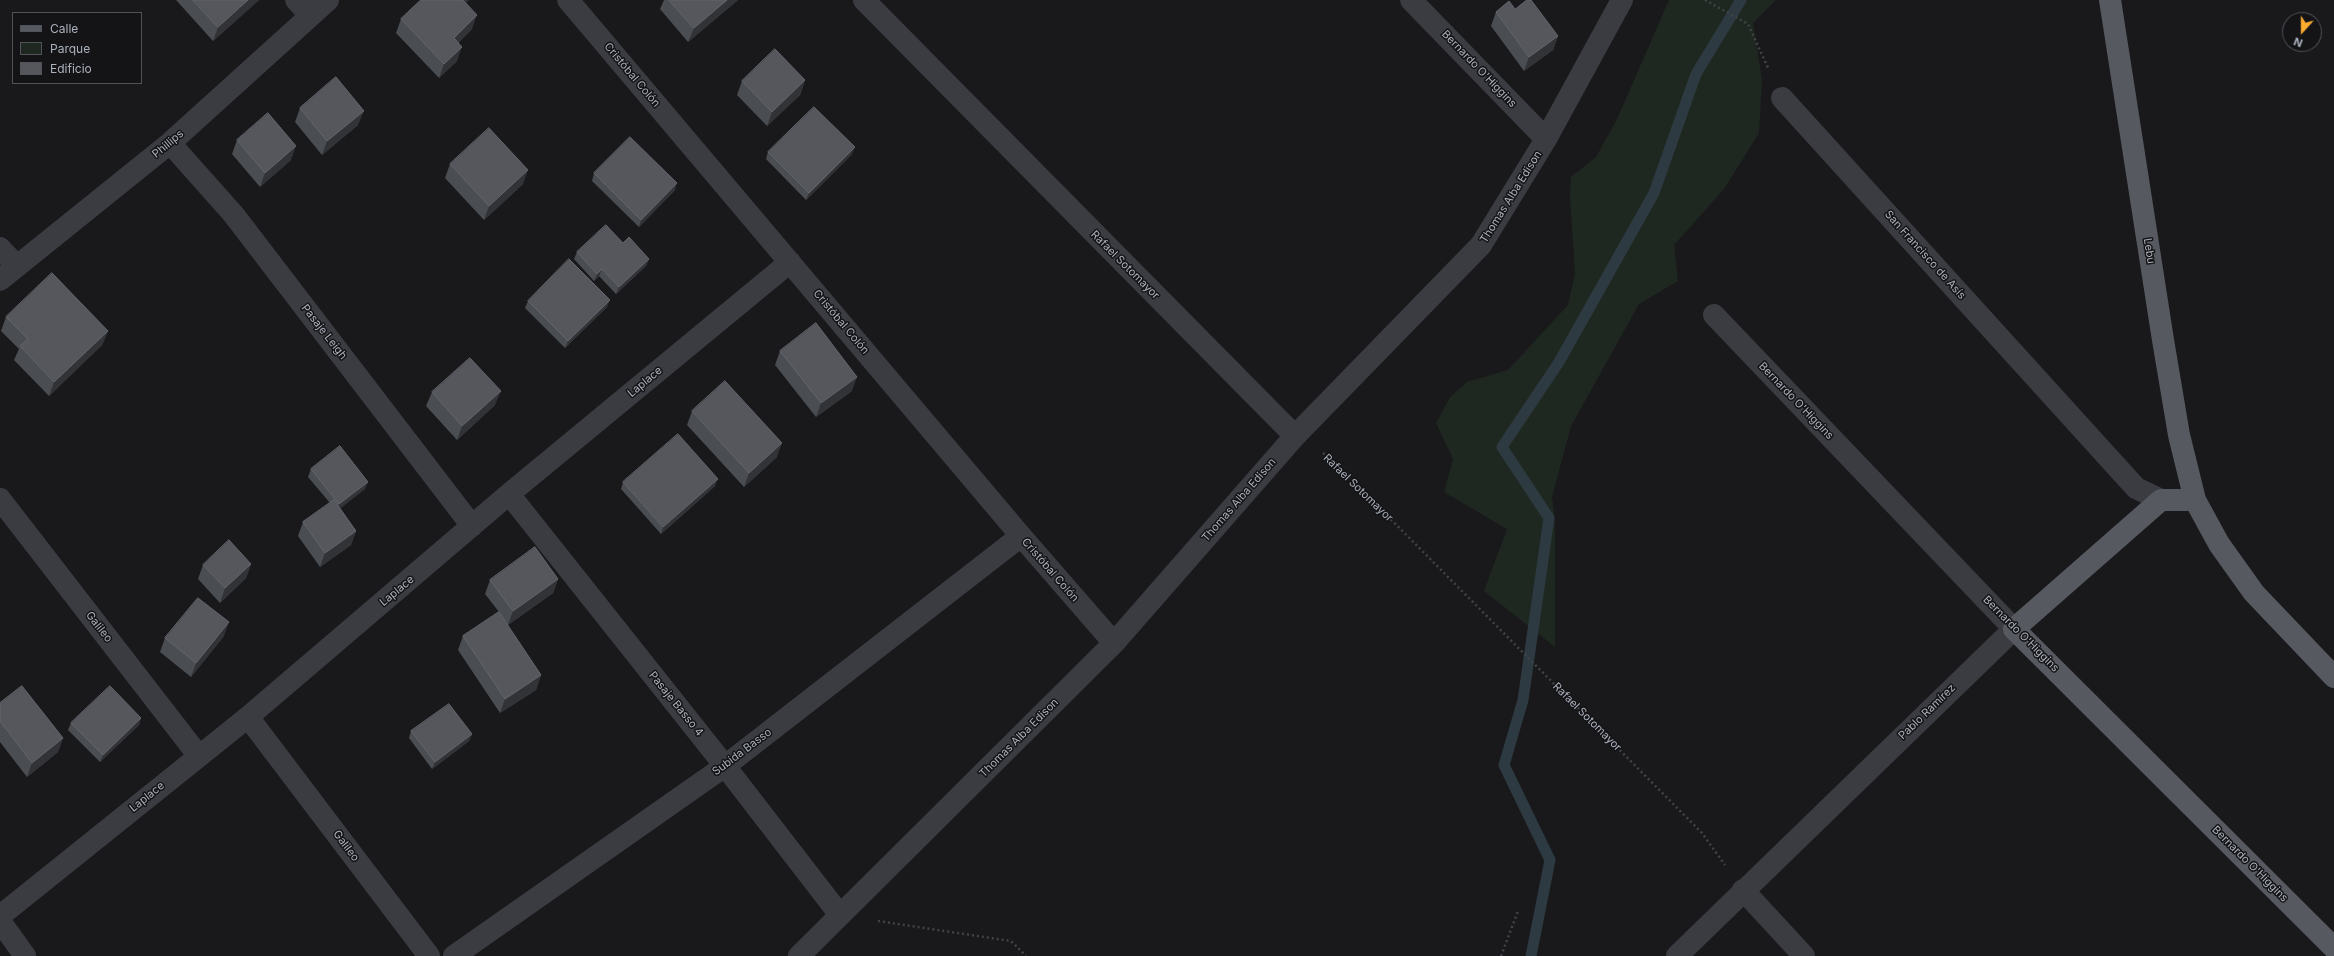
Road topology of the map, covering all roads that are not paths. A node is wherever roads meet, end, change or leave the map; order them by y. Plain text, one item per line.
1 (328, 0) edge
2 (568, 0) edge
3 (864, 0) edge
4 (1411, 0) edge
5 (1622, 0) edge
6 (2110, 0) edge
7 (303, 8) edge
8 (1782, 98) road end
9 (1546, 138) junction
10 (170, 143) junction
11 (0, 248) edge
12 (790, 262) junction
13 (16, 265) junction
14 (0, 280) edge
15 (1714, 315) dead end
16 (1295, 436) junction
17 (509, 494) junction
18 (0, 499) edge
19 (2161, 500) junction
20 (2195, 500) junction
21 (472, 526) junction
22 (1021, 536) junction
23 (2014, 628) junction
24 (1114, 644) junction
25 (2334, 677) edge
26 (248, 717) junction
27 (198, 756) junction
28 (725, 766) junction
29 (1743, 890) junction
30 (840, 915) junction
31 (0, 916) edge
32 (0, 921) edge
33 (2334, 948) edge
34 (25, 956) edge
35 (429, 956) edge
36 (454, 956) edge
37 (799, 956) edge
38 (1677, 956) edge
39 (1804, 956) edge

1 - 7 street, Phillips
2 - 12 street, Cristóbal Colón
3 - 16 street, Rafael Sotomayor
4 - 9 street, Bernardo O'Higgins
5 - 9 street, Thomas Alba Edison
6 - 20 main road, Lebu
7 - 10 street, Phillips
8 - 19 street, San Francisco de Asís
9 - 16 street, Thomas Alba Edison
10 - 13 street, Phillips
10 - 21 street, Pasaje Leigh
11 - 13 street
12 - 17 street, Laplace
12 - 22 street, Cristóbal Colón
13 - 14 street, Phillips
15 - 23 street, Bernardo O'Higgins
16 - 24 street, Thomas Alba Edison
17 - 21 street, Laplace
17 - 28 street, Pasaje Basso 4
18 - 27 street, Galileo
19 - 20 main road
19 - 23 main road, Pablo Ramírez
20 - 25 main road
21 - 26 street, Laplace
22 - 24 street, Cristóbal Colón
22 - 28 street, Subida Basso
23 - 29 street, Pablo Ramírez
23 - 33 main road, Bernardo O'Higgins
24 - 30 street, Thomas Alba Edison
26 - 27 street, Laplace
26 - 35 street, Galileo
27 - 31 street, Laplace
28 - 30 street, Pasaje Basso 4
28 - 36 street, Subida Basso
29 - 38 street, Pablo Ramírez
29 - 39 street
30 - 37 street, Thomas Alba Edison
32 - 34 street

